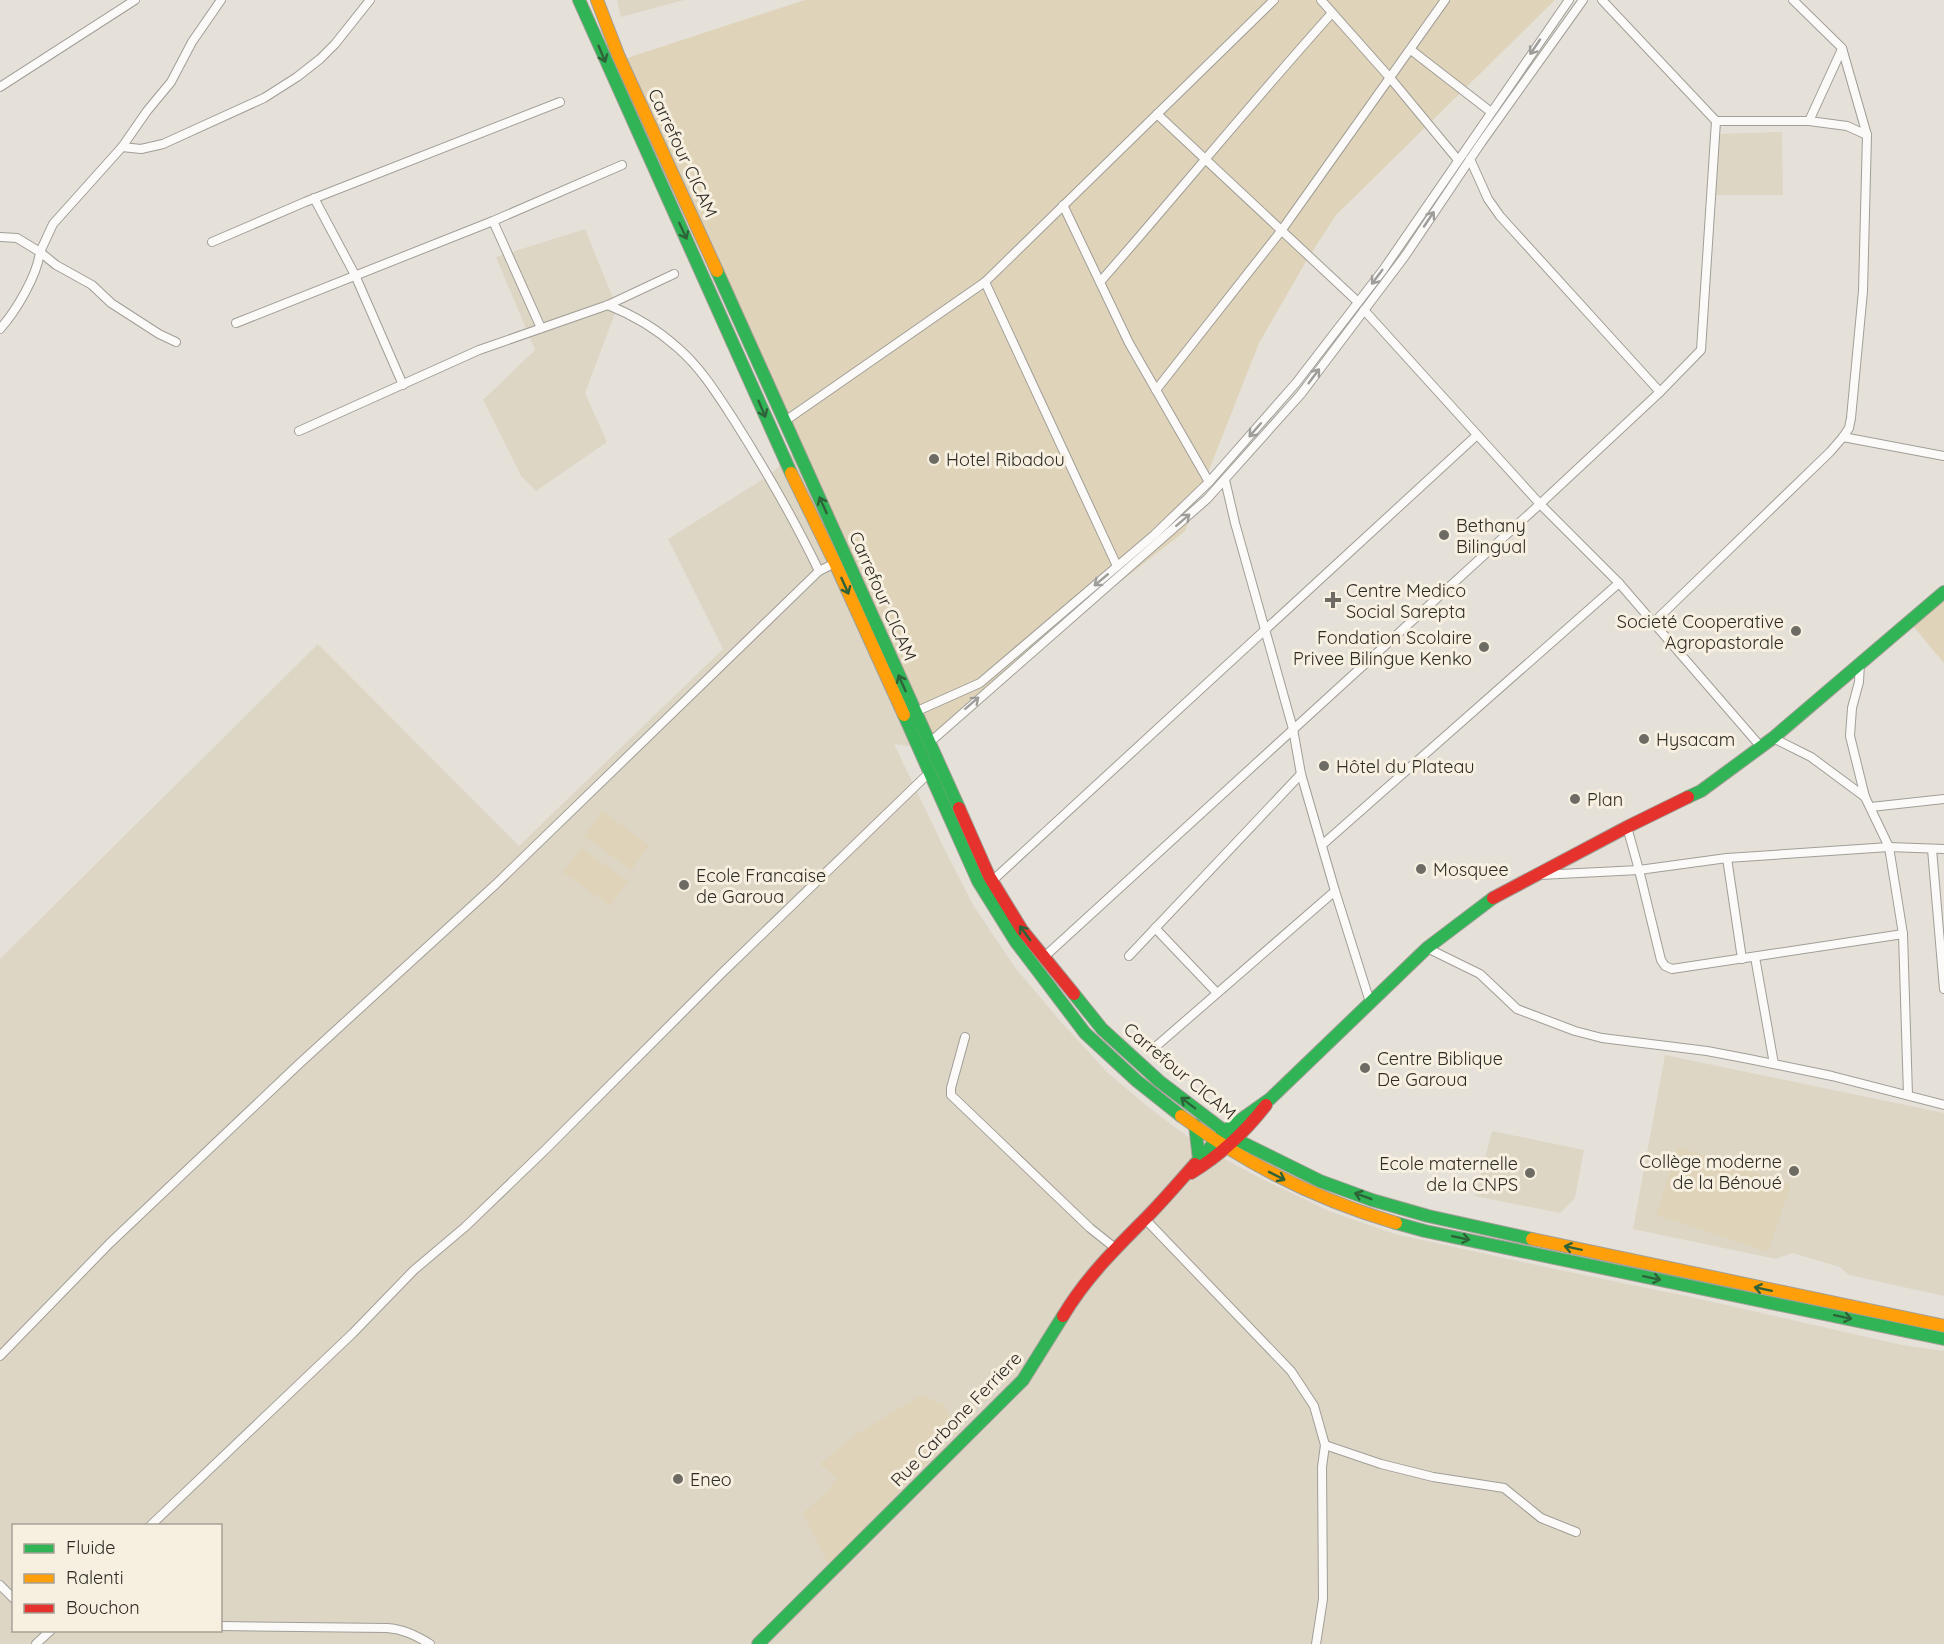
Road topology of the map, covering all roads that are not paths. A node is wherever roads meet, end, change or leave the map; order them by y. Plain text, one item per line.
1 (135, 0) edge
2 (221, 0) edge
3 (370, 0) edge
4 (579, 0) edge
5 (597, 0) edge
6 (1274, 0) edge
7 (1321, 0) edge
8 (1445, 0) edge
9 (1569, 0) edge
10 (1583, 0) edge
11 (1602, 0) edge
12 (1793, 0) edge
13 (1332, 13) junction
14 (1842, 48) junction
15 (1411, 50) junction
16 (1390, 79) junction
17 (0, 87) edge
18 (560, 102) dead end
19 (1491, 112) junction
20 (1157, 114) junction
21 (1716, 121) junction
22 (1809, 121) junction
23 (1867, 135) junction
24 (122, 147) junction
25 (1470, 159) junction
26 (1458, 160) junction
27 (1206, 161) junction
28 (622, 165) dead end
29 (314, 198) junction
30 (1063, 205) junction
31 (493, 221) junction
32 (1281, 231) junction
33 (0, 237) edge
34 (212, 242) dead end
35 (40, 252) junction
36 (674, 274) dead end
37 (355, 275) junction
38 (985, 282) junction
39 (1100, 282) junction
40 (1358, 302) junction
41 (608, 305) junction
42 (1364, 310) junction
43 (236, 323) dead end
44 (542, 328) junction
45 (0, 329) edge
46 (176, 342) dead end
47 (403, 385) junction
48 (1156, 390) junction
49 (1660, 392) junction
50 (785, 421) junction
51 (298, 431) dead end
52 (1477, 435) junction
53 (1844, 437) junction
54 (1944, 456) edge
55 (1225, 480) junction
56 (1209, 482) junction
57 (1540, 504) junction
58 (835, 563) junction
59 (1117, 566) junction
60 (819, 571) junction
61 (1619, 583) junction
62 (1944, 592) edge
63 (1654, 622) junction
64 (1265, 632) junction
65 (1860, 662) junction
66 (915, 712) junction
67 (1293, 729) junction
68 (1773, 738) junction
69 (929, 743) junction
70 (1761, 747) junction
71 (930, 772) junction
72 (1301, 774) junction
73 (1865, 797) junction
74 (1944, 799) edge
75 (1871, 807) junction
76 (1627, 827) junction
77 (1322, 845) junction
78 (1889, 847) junction
79 (1932, 849) junction
80 (1944, 849) edge
81 (1726, 858) junction
82 (1639, 870) junction
83 (1533, 876) junction
84 (992, 881) junction
85 (1335, 891) junction
86 (1155, 928) junction
87 (1903, 934) junction
88 (1427, 948) junction
89 (1129, 956) dead end
90 (1755, 957) junction
91 (1043, 958) junction
92 (1742, 959) junction
93 (1944, 988) edge
94 (1217, 993) junction
95 (1370, 1002) junction
96 (965, 1037) dead end
97 (1153, 1049) dead end
98 (1774, 1064) junction
99 (1908, 1095) junction
100 (1944, 1105) edge
101 (1195, 1125) junction
102 (1226, 1139) junction
103 (1199, 1160) junction
104 (1185, 1177) junction
105 (1146, 1219) junction
106 (1115, 1248) junction
107 (1793, 1301) junction
108 (1944, 1326) edge
109 (1944, 1339) edge
110 (0, 1356) edge
111 (1325, 1445) junction
112 (152, 1524) edge
113 (1576, 1532) dead end
114 (0, 1585) edge
115 (12, 1597) edge
116 (222, 1626) edge
117 (46, 1632) edge
118 (36, 1644) edge
119 (430, 1644) edge
120 (758, 1644) edge
121 (1316, 1644) edge

1 - 17 street
2 - 24 street
3 - 24 street
4 -> 58 main road
5 - 50 main road, Carrefour CICAM
6 - 20 street
7 - 13 street
8 - 15 street
9 -> 19 street
10 - 25 street
11 - 21 street
12 - 14 street
13 - 16 street
13 - 27 street
14 - 22 street
14 - 23 street
15 - 16 street
15 - 19 street
16 - 26 street
16 - 32 street
18 - 29 street
19 - 26 street
20 - 27 street
20 - 30 street
21 - 22 street
21 - 49 street
22 - 23 street
23 - 53 street
24 - 35 street
42 -> 25 street
25 - 49 street
26 -> 40 street
27 - 32 street
27 - 39 street
28 - 31 street
29 - 34 street
29 - 37 street
30 - 38 street
30 - 39 street
31 - 37 street
31 - 44 street
32 - 40 street
32 - 48 street
33 - 35 street
35 - 45 street
35 - 46 street
36 - 41 street
37 - 43 street
37 - 47 street
38 - 50 street
38 - 59 street
39 - 48 street
40 -> 56 street
41 - 44 street
41 - 60 street
42 - 52 street
55 -> 42 street
44 - 47 street
47 - 51 street
48 - 56 street
49 - 57 street
66 -> 50 main road, Carrefour CICAM
52 - 57 street
52 - 64 street
53 - 54 street
53 - 63 street
55 - 64 street
69 -> 55 street
56 - 59 street
57 - 61 street
57 - 67 street
58 - 60 street
58 -> 71 main road
59 -> 66 street
60 - 110 street
61 - 63 street
61 - 77 street
62 - 65 main road
63 - 70 street
64 - 67 street
64 - 84 street
65 - 68 main road
65 - 73 street
66 - 69 main road, Carrefour CICAM
67 - 72 street
67 - 91 street
68 - 70 main road
68 - 73 street
69 - 84 main road, Carrefour CICAM
70 - 76 main road
71 - 101 main road
71 - 112 street
72 - 77 street
72 - 86 street
73 - 75 street
74 - 75 street
75 - 78 street
76 - 82 street
76 - 83 main road
77 - 85 street
78 - 79 street
78 - 81 street
78 - 87 street
79 - 80 street
79 - 93 street
81 - 82 street
81 - 92 street
82 - 83 street
82 - 92 street
83 - 88 main road
91 -> 84 main road, Carrefour CICAM
85 - 94 street
85 - 95 street
86 - 89 street
86 - 94 street
87 - 90 street
87 - 99 street
88 - 95 main road
88 - 98 street
90 - 92 street
90 - 98 street
102 -> 91 main road, Carrefour CICAM
94 - 97 street
95 - 102 main road
96 - 106 street
98 - 99 street
99 - 100 street
101 - 102 main road
101 - 103 main road
102 - 103 main road, Rue Carbone Ferriere
102 - 104 main road, Rue Carbone Ferriere
102 - 107 main road
103 - 104 main road, Rue Carbone Ferriere
104 - 105 main road, Rue Carbone Ferriere
105 - 106 main road, Rue Carbone Ferriere
105 - 111 street
106 - 120 main road, Rue Carbone Ferriere
107 - 108 main road
107 -> 109 main road
111 - 113 street
111 - 121 street
114 - 115 street
116 - 119 street
117 - 118 street

